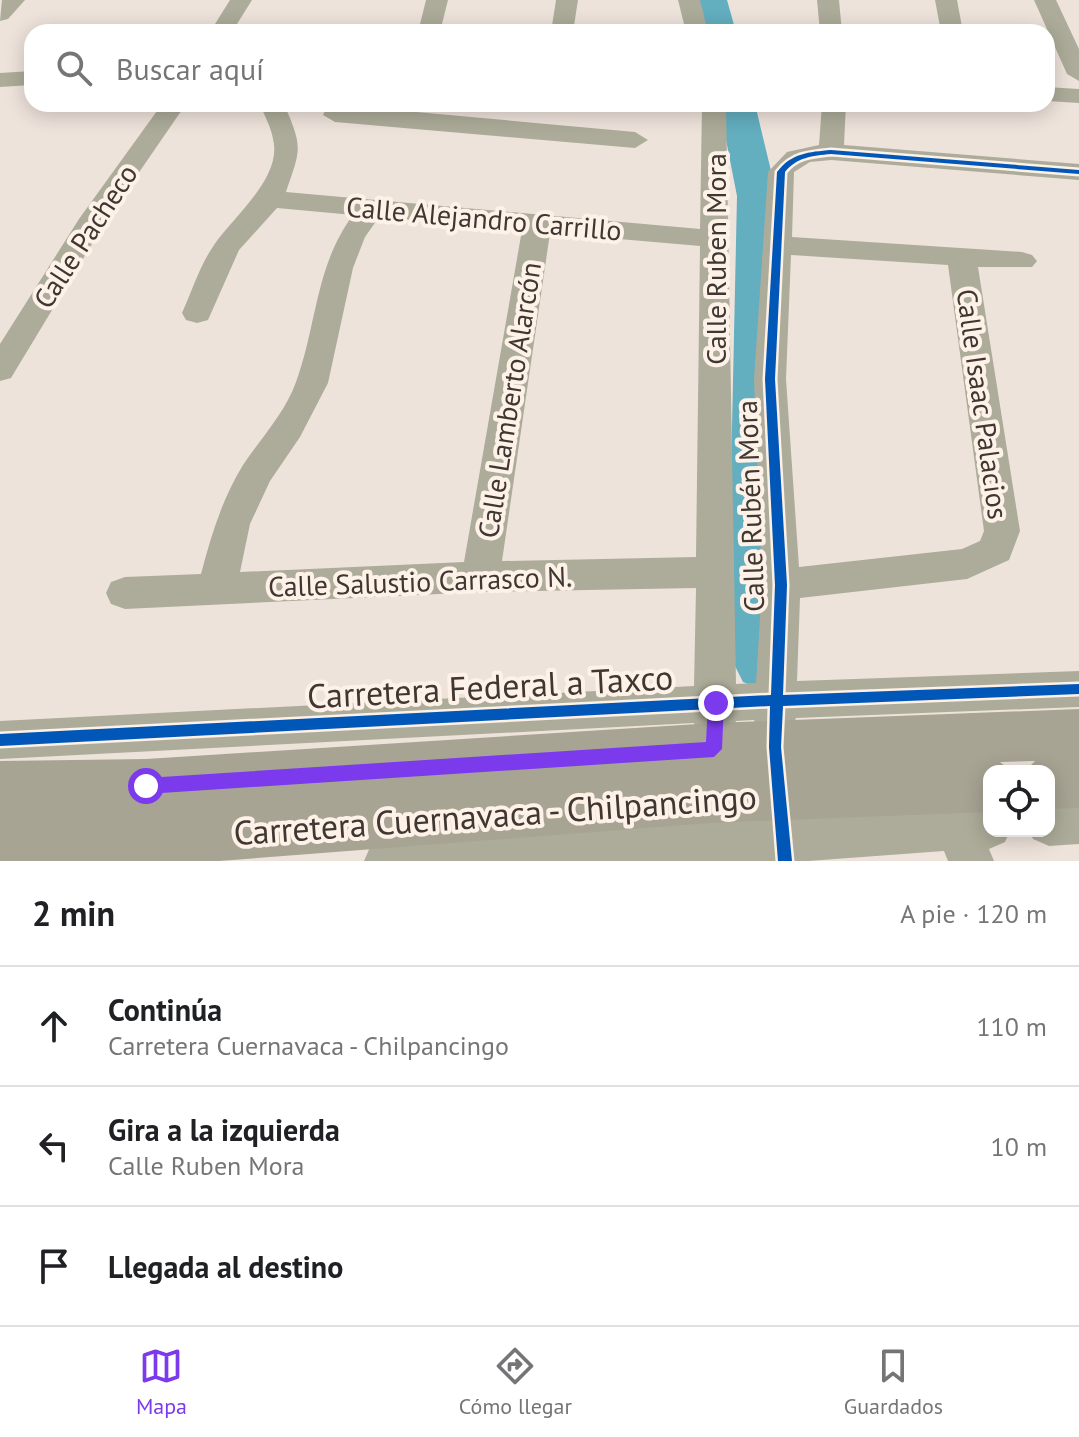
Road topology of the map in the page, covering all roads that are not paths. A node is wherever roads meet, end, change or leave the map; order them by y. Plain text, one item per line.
1 (14, 0) edge
2 (241, 0) edge
3 (437, 0) edge
4 (567, 0) edge
5 (689, 0) edge
6 (828, 0) edge
7 (946, 0) edge
8 (1045, 0) edge
9 (0, 14) edge
10 (226, 24) edge
11 (431, 24) edge
12 (563, 24) edge
13 (695, 24) edge
14 (830, 24) edge
15 (950, 24) edge
16 (1079, 74) edge
17 (24, 78) edge
18 (0, 80) edge
19 (1055, 94) edge
20 (1079, 96) edge
21 (168, 112) edge
22 (275, 112) edge
23 (336, 112) edge
24 (714, 112) edge
25 (834, 112) edge
26 (635, 140) dead end
27 (831, 152) junction
28 (1079, 172) edge
29 (263, 205) junction
30 (371, 209) junction
31 (537, 224) junction
32 (716, 239) junction
33 (775, 245) junction
34 (962, 258) junction
35 (1022, 261) dead end
36 (197, 313) dead end
37 (4, 355) edge
38 (715, 572) junction
39 (481, 577) junction
40 (781, 585) junction
41 (217, 588) junction
42 (125, 593) dead end
43 (1079, 689) edge
44 (1079, 734) edge
45 (0, 740) edge
46 (713, 773) junction
47 (1079, 781) edge
48 (1055, 782) edge
49 (0, 788) edge
50 (779, 789) edge
51 (1079, 822) edge
52 (1055, 824) edge
53 (977, 825) edge
54 (147, 828) edge
55 (0, 840) edge
56 (387, 861) edge

1 - 9 street
2 - 10 street
3 - 11 street
4 - 12 street
5 - 13 street
6 - 14 street
7 - 15 street
8 - 16 street
17 - 18 street
19 - 20 street
21 - 37 street, Calle Pacheco
22 - 29 street
23 - 26 street
24 - 32 street, Calle Ruben Mora
25 - 27 street
27 - 28 street
27 - 33 street, Calle Rubén Mora
29 - 30 street, Calle Alejandro Carrillo
29 - 36 street
30 - 31 street, Calle Alejandro Carrillo
30 - 41 street
31 - 32 street, Calle Alejandro Carrillo
31 - 39 street, Calle Lamberto Alarcón
32 - 38 street, Calle Ruben Mora
33 - 34 street
33 - 40 street, Calle Rubén Mora
34 - 35 street
34 - 40 street, Calle Isaac Palacios
38 - 39 street, Calle Salustio Carrasco N.
38 - 46 street, Calle Ruben Mora
39 - 41 street, Calle Salustio Carrasco N.
40 - 50 street, Calle Rubén Mora
41 - 42 street, Calle Salustio Carrasco N.
43 - 50 street, Carretera Federal a Taxco
44 - 50 main road, Carretera Cuernavaca - Chilpancingo
45 - 46 street, Carretera Federal a Taxco
46 - 50 main road, Carretera Cuernavaca - Chilpancingo
46 - 50 street, Carretera Federal a Taxco
46 - 54 main road, Carretera Cuernavaca - Chilpancingo
46 - 56 street, Carretera Federal a Taxco
47 - 48 main road
49 - 54 main road, Carretera Cuernavaca - Chilpancingo
50 - 53 main road, Carretera Cuernavaca - Chilpancingo
51 - 52 street
54 - 55 main road, Carretera Cuernavaca - Chilpancingo

